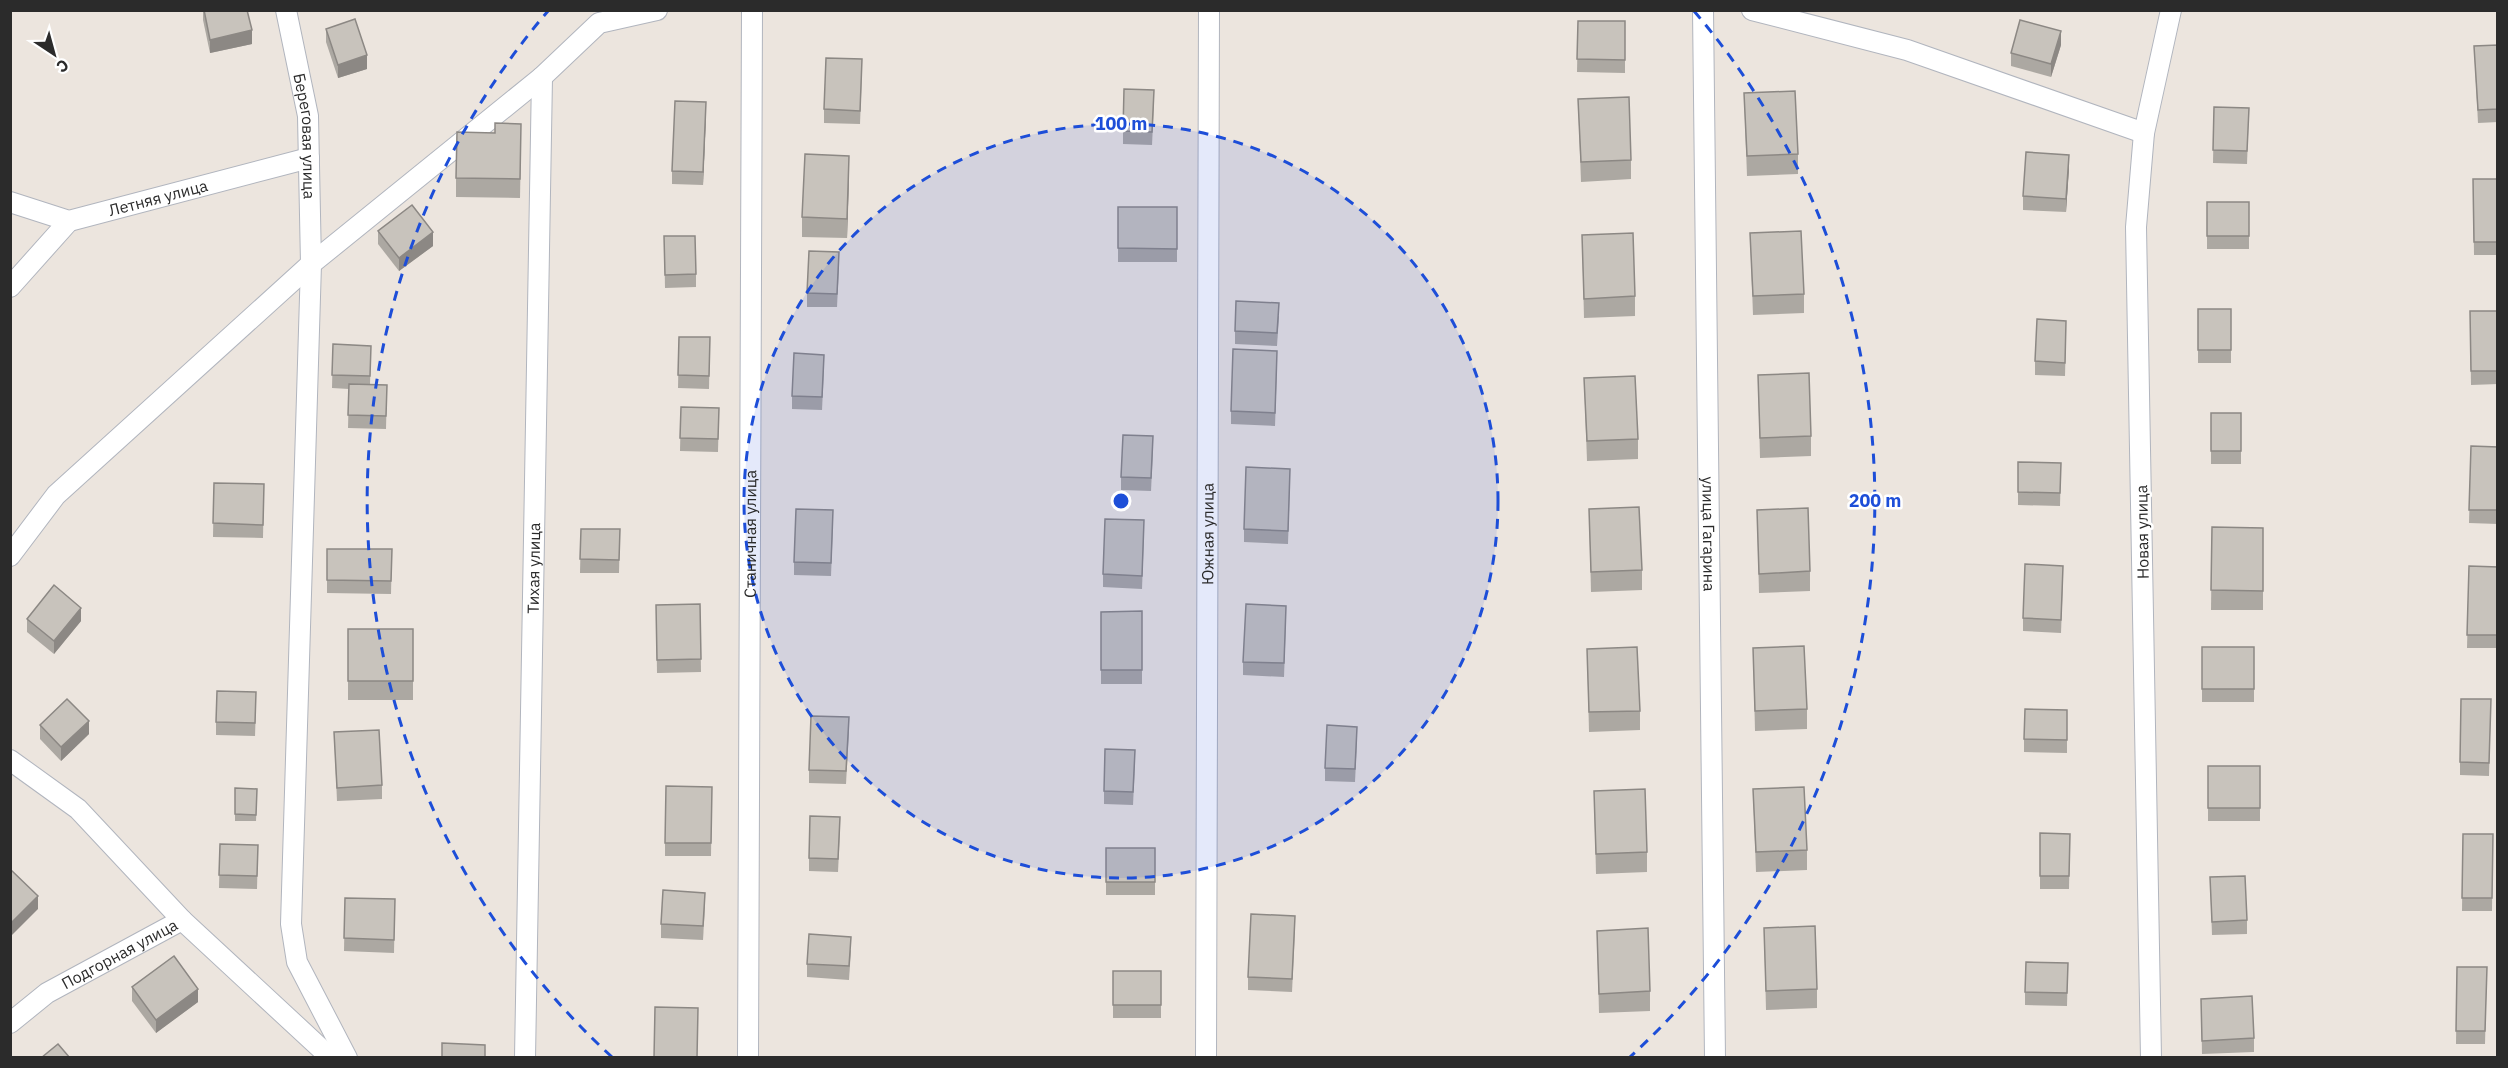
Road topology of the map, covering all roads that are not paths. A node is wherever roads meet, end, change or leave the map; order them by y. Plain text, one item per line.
1 (286, 10) edge
2 (657, 10) edge
3 (752, 10) edge
4 (1209, 10) edge
5 (1703, 10) edge
6 (1752, 10) edge
7 (2171, 10) edge
8 (596, 16) edge
9 (542, 77) junction
10 (2144, 133) junction
11 (309, 158) junction
12 (10, 202) edge
13 (69, 221) junction
14 (311, 264) junction
15 (10, 287) edge
16 (10, 556) edge
17 (10, 760) edge
18 (182, 920) junction
19 (10, 1023) edge
20 (331, 1058) edge
21 (347, 1058) edge
22 (525, 1058) edge
23 (748, 1058) edge
24 (1206, 1058) edge
25 (1715, 1058) edge
26 (2151, 1058) edge

1 - 11 street, Береговая улица
2 - 8 street
3 - 23 street, Станичная улица
4 - 24 street, Южная улица
5 - 25 street, улица Гагарина
6 - 10 street
7 - 10 street, Новая улица
8 - 9 street
9 - 14 street
9 - 22 street, Тихая улица
10 - 26 street, Новая улица
11 - 13 street, Летняя улица
11 - 14 street, Береговая улица
12 - 13 street
13 - 15 street
14 - 16 street
14 - 21 street
17 - 18 street
18 - 19 street, Подгорная улица
18 - 20 street, Подгорная улица

